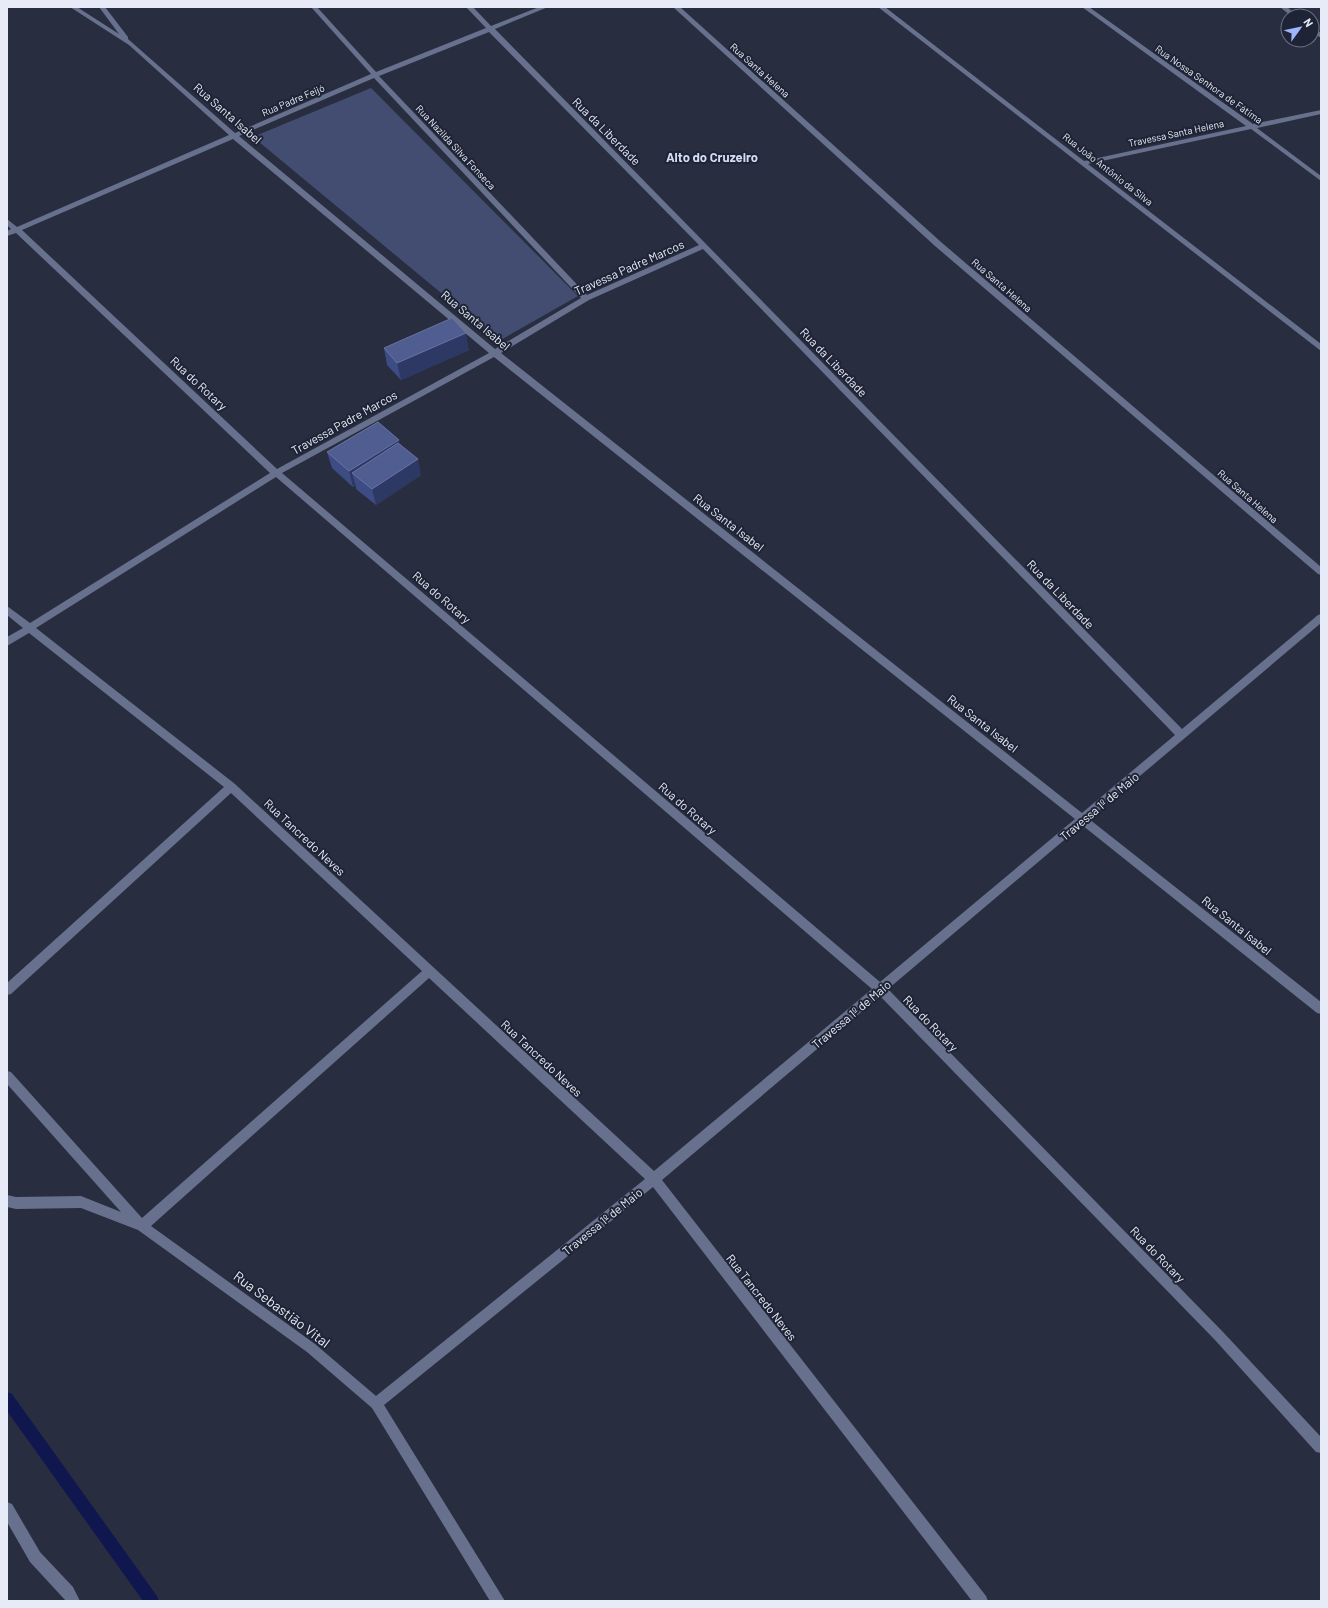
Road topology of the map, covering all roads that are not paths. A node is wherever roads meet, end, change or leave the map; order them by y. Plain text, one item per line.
1 (73, 7) edge
2 (102, 7) edge
3 (314, 7) edge
4 (468, 7) edge
5 (545, 7) edge
6 (676, 7) edge
7 (881, 7) edge
8 (1085, 7) edge
9 (490, 30) junction
10 (131, 44) junction
11 (375, 75) junction
12 (1321, 112) edge
13 (1252, 127) junction
14 (234, 136) junction
15 (1083, 162) junction
16 (1321, 179) edge
17 (7, 221) edge
18 (17, 230) junction
19 (7, 234) edge
20 (704, 246) junction
21 (586, 298) junction
22 (1321, 348) edge
23 (494, 353) junction
24 (276, 473) junction
25 (1321, 572) edge
26 (7, 610) edge
27 (1321, 618) edge
28 (30, 628) junction
29 (7, 642) edge
30 (1182, 736) junction
31 (231, 787) junction
32 (1084, 819) junction
33 (430, 970) junction
34 (7, 990) edge
35 (881, 990) junction
36 (1321, 1009) edge
37 (7, 1076) edge
38 (654, 1179) junction
39 (7, 1201) edge
40 (142, 1226) junction
41 (376, 1404) junction
42 (1321, 1447) edge
43 (7, 1509) edge
44 (73, 1601) edge
45 (498, 1601) edge
46 (981, 1601) edge

1 - 10 street, Rua Santa Isabel
2 - 10 street, Rua Santa Isabel
3 - 11 street, Rua Nazilda Silva Fonseca
4 - 9 street, Rua da Liberdade
5 - 9 street, Rua Padre Feijó
6 - 25 street, Rua Santa Helena
7 - 15 street, Rua João Antônio da Silva
8 - 13 street, Rua Nossa Senhora de Fátima
9 - 11 street, Rua Padre Feijó
9 - 20 street, Rua da Liberdade
10 - 14 street, Rua Santa Isabel
11 - 14 street, Rua Padre Feijó
11 - 21 street, Rua Nazilda Silva Fonseca
12 - 13 street, Travessa Santa Helena
13 - 15 street, Travessa Santa Helena
13 - 16 street, Rua Nossa Senhora de Fátima
14 - 18 street, Rua Padre Feijó
14 - 23 street, Rua Santa Isabel
15 - 22 street, Rua João Antônio da Silva
17 - 18 street, Rua do Rotary
18 - 19 street, Rua Padre Feijó
18 - 24 street, Rua do Rotary
20 - 21 street, Travessa Padre Marcos
20 - 30 street, Rua da Liberdade
21 - 23 street, Travessa Padre Marcos
23 - 24 street, Travessa Padre Marcos
23 - 32 street, Rua Santa Isabel
24 - 28 street, Travessa Padre Marcos
24 - 35 street, Rua do Rotary
26 - 28 street, Rua Tancredo Neves
27 - 30 street, Travessa 1º de Maio
28 - 29 street, Travessa Padre Marcos
28 - 31 street, Rua Tancredo Neves
30 - 32 street, Travessa 1º de Maio
31 - 33 street, Rua Tancredo Neves
31 - 34 street
32 - 35 street, Travessa 1º de Maio
32 - 36 street, Rua Santa Isabel
33 - 38 street, Rua Tancredo Neves
33 - 40 street
35 - 38 street, Travessa 1º de Maio
35 - 42 street, Rua do Rotary
37 - 40 street, Rua Sebastião Vital
38 - 41 street, Travessa 1º de Maio
38 - 46 street, Rua Tancredo Neves
39 - 40 street
40 - 41 street, Rua Sebastião Vital
41 - 45 street, Rua Sebastião Vital
43 - 44 street

